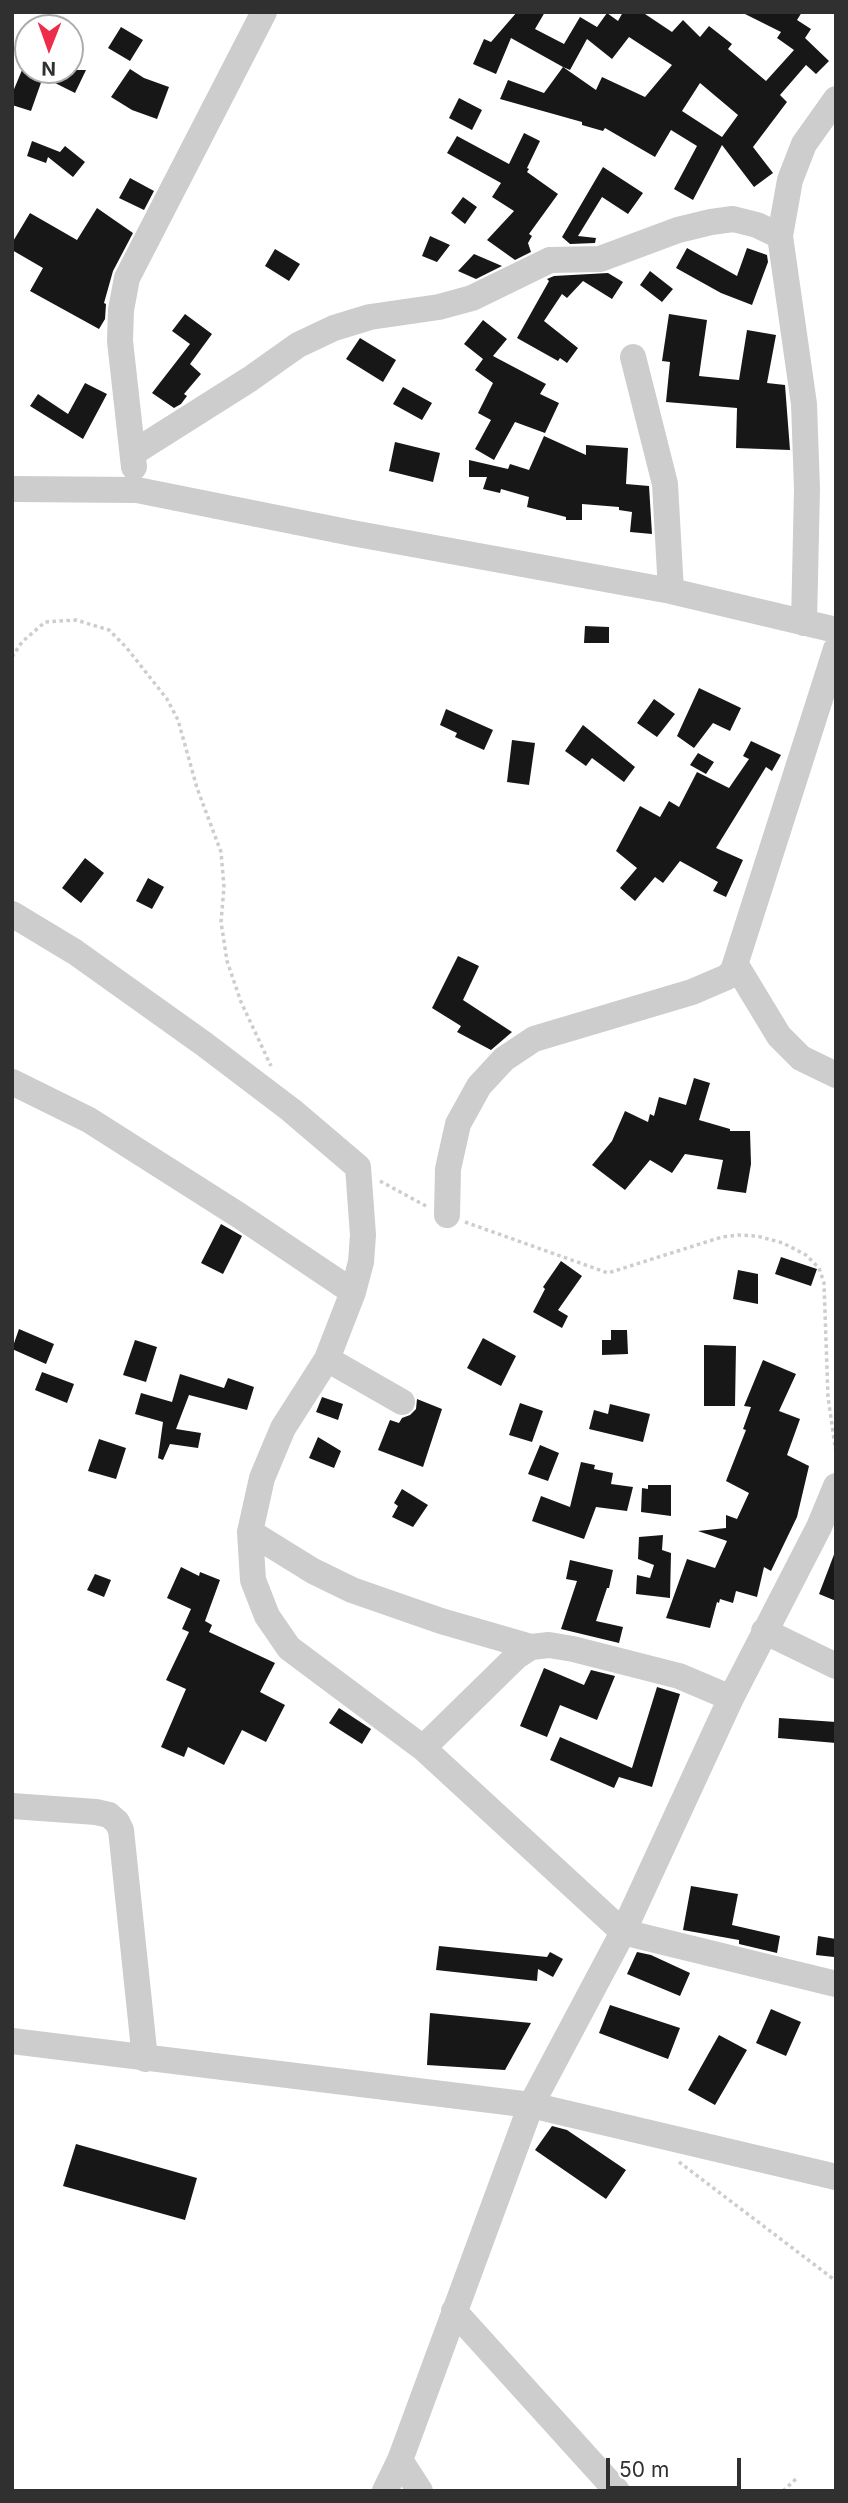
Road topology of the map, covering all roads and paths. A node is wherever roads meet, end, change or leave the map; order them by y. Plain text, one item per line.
1 (264, 12) edge
2 (836, 99) edge
3 (780, 236) junction
4 (633, 357) dead end
5 (133, 453) junction
6 (12, 489) edge
7 (137, 490) junction
8 (671, 591) junction
9 (804, 623) junction
10 (836, 630) edge
11 (836, 649) edge
12 (12, 657) edge
13 (12, 914) edge
14 (736, 965) junction
15 (274, 1074) dead end
16 (836, 1074) edge
17 (12, 1082) edge
18 (358, 1167) junction
19 (447, 1215) junction
20 (353, 1292) junction
21 (327, 1359) junction
22 (402, 1402) dead end
23 (836, 1453) edge
24 (836, 1486) edge
25 (827, 1530) edge
26 (250, 1532) junction
27 (764, 1631) junction
28 (531, 1647) junction
29 (836, 1666) edge
30 (731, 1698) junction
31 (423, 1748) junction
32 (12, 1806) edge
33 (623, 1932) junction
34 (836, 1984) edge
35 (12, 2041) edge
36 (145, 2059) junction
37 (530, 2105) junction
38 (669, 2155) dead end
39 (836, 2177) edge
40 (836, 2281) edge
41 (454, 2311) junction
42 (400, 2460) junction
43 (797, 2478) dead end
44 (386, 2491) edge
45 (420, 2491) edge
46 (617, 2491) edge
47 (783, 2491) edge

1 - 5 street
2 - 3 street
3 - 5 street
3 - 9 street
4 - 8 street
5 - 7 street
6 - 7 street
7 - 8 street
8 - 9 street
9 - 10 street
11 - 14 street
12 - 15 path
13 - 18 street
14 - 16 street
14 - 19 street
17 - 20 street
18 - 19 path
18 - 20 street
19 - 23 path
20 - 21 street
21 - 22 street
21 - 26 street
24 - 25 street
25 - 27 street
26 - 28 street
26 - 31 street
27 - 29 street
27 - 30 street
28 - 30 street
28 - 31 street
30 - 33 street
31 - 33 street
32 - 36 street
33 - 34 street
33 - 37 street
35 - 36 street
36 - 37 street
37 - 39 street
37 - 41 street
38 - 40 path
41 - 42 street
41 - 46 street
42 - 44 street
42 - 45 street
43 - 47 path

